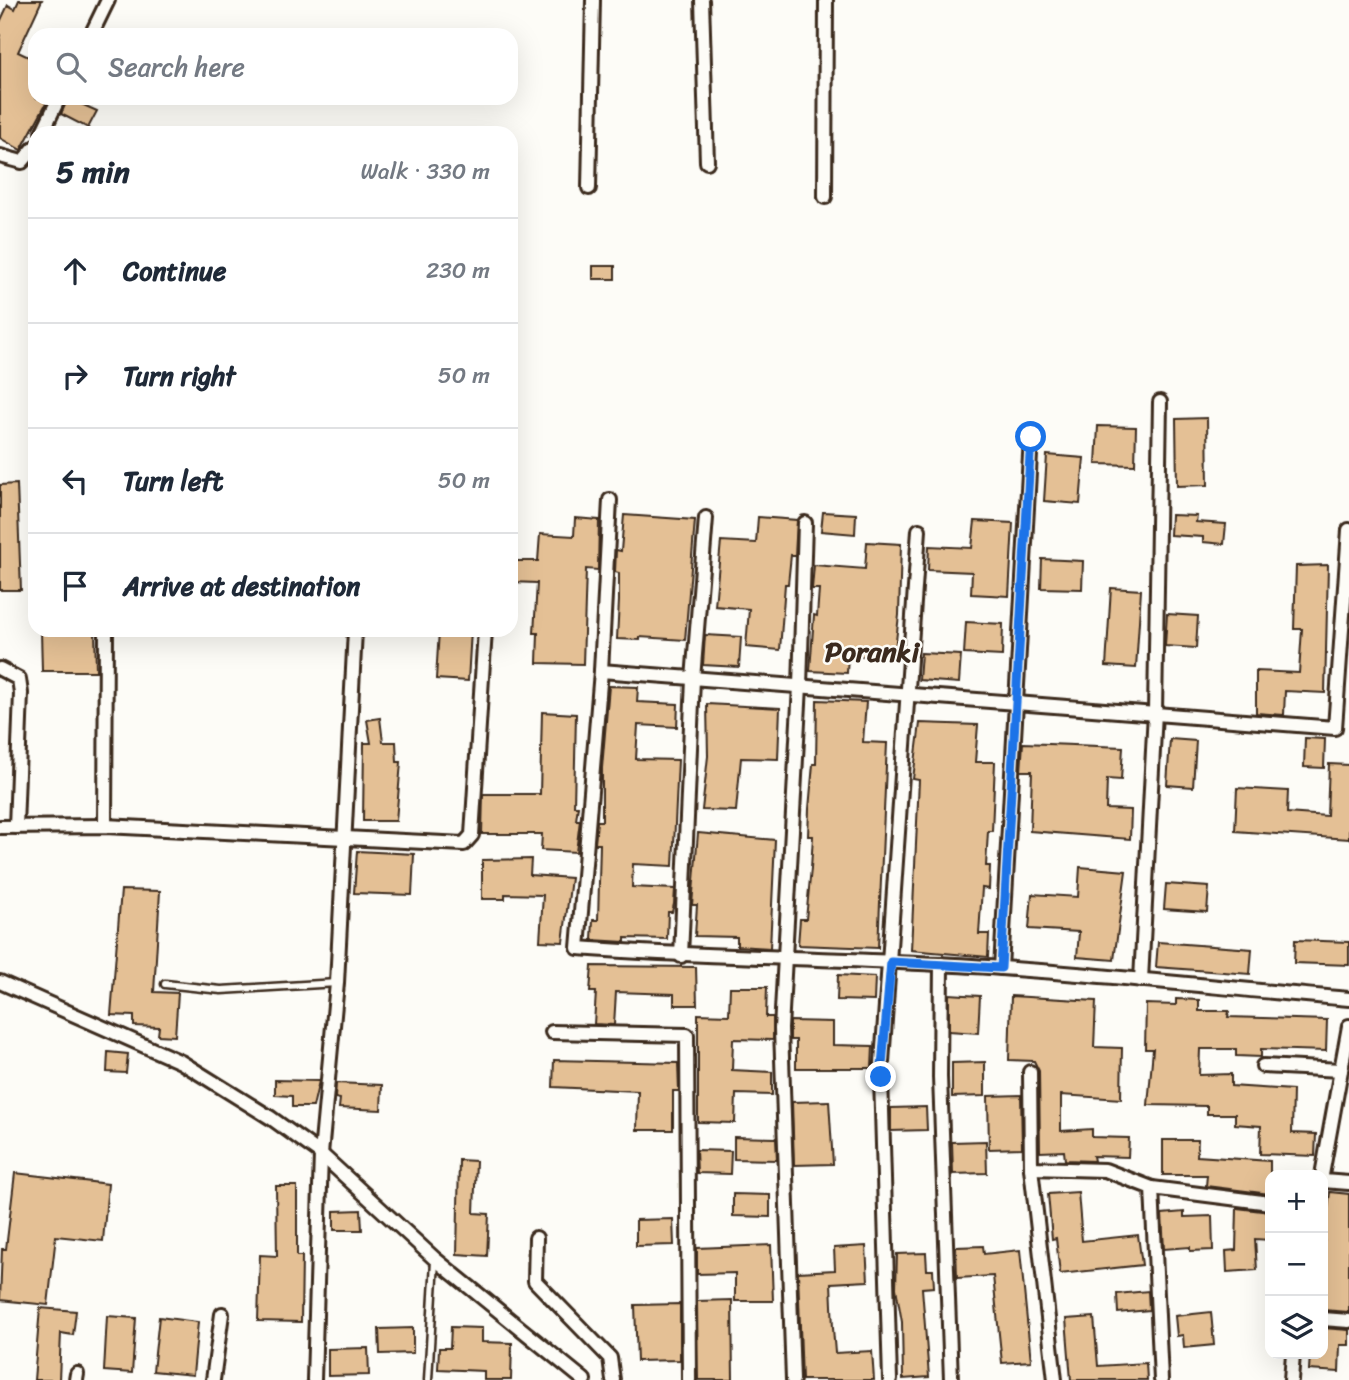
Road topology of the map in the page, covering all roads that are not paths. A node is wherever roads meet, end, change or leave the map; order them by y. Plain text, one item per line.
1 (108, 0) edge
2 (593, 0) edge
3 (702, 0) edge
4 (826, 0) edge
5 (94, 28) edge
6 (56, 105) edge
7 (45, 126) edge
8 (28, 155) edge
9 (0, 156) edge
10 (706, 162) dead end
11 (589, 188) dead end
12 (825, 197) dead end
13 (1160, 402) dead end
14 (1031, 437) dead end
15 (610, 500) dead end
16 (706, 518) dead end
17 (805, 523) dead end
18 (919, 530) dead end
19 (1349, 530) edge
20 (106, 637) edge
21 (355, 637) edge
22 (485, 637) edge
23 (0, 669) edge
24 (601, 671) junction
25 (693, 679) junction
26 (800, 686) junction
27 (907, 697) junction
28 (1016, 703) junction
29 (1155, 712) junction
30 (1335, 728) junction
31 (1349, 728) edge
32 (105, 826) junction
33 (0, 827) edge
34 (16, 827) junction
35 (345, 838) junction
36 (681, 956) junction
37 (785, 957) junction
38 (891, 962) junction
39 (941, 964) junction
40 (1001, 968) junction
41 (1141, 980) junction
42 (0, 982) edge
43 (337, 983) junction
44 (165, 984) dead end
45 (1349, 999) edge
46 (1349, 1026) edge
47 (552, 1032) dead end
48 (1263, 1066) dead end
49 (1341, 1070) junction
50 (1030, 1072) dead end
51 (321, 1154) junction
52 (1031, 1168) junction
53 (1323, 1170) edge
54 (1328, 1181) edge
55 (1349, 1183) edge
56 (1152, 1188) junction
57 (1265, 1202) edge
58 (536, 1238) dead end
59 (435, 1259) junction
60 (222, 1314) dead end
61 (1328, 1319) edge
62 (1349, 1321) edge
63 (1293, 1359) edge
64 (213, 1380) edge
65 (314, 1380) edge
66 (428, 1380) edge
67 (584, 1380) edge
68 (613, 1380) edge
69 (688, 1380) edge
70 (793, 1380) edge
71 (890, 1380) edge
72 (951, 1380) edge
73 (1055, 1380) edge
74 (1161, 1380) edge
75 (1291, 1380) edge

1 - 5 street
2 - 11 street
3 - 10 street
4 - 12 street
6 - 7 street
8 - 9 street
13 - 29 street
14 - 28 street
15 - 24 street
16 - 25 street
17 - 26 street
18 - 27 street
19 - 30 street
20 - 32 street
21 - 35 street
22 - 35 street
23 - 34 street
24 - 25 street
24 - 36 street
25 - 26 street
25 - 36 street
26 - 27 street
26 - 37 street
27 - 28 street
27 - 38 street
28 - 29 street
28 - 40 street
29 - 30 street
29 - 41 street
30 - 31 street
32 - 34 street
32 - 35 street
33 - 34 street
35 - 43 street
36 - 37 street
37 - 38 street
37 - 70 street
38 - 39 street
38 - 71 street
39 - 40 street
39 - 72 street
40 - 41 street
41 - 45 street
42 - 51 street
43 - 44 lane
43 - 51 street
46 - 49 street
47 - 69 street
48 - 49 street
49 - 53 street
50 - 52 street
51 - 59 street
51 - 65 street
52 - 56 street
52 - 73 street
54 - 55 street
56 - 57 street
56 - 74 street
58 - 68 street
59 - 66 lane
59 - 67 street
60 - 64 street
61 - 62 street
63 - 75 street

